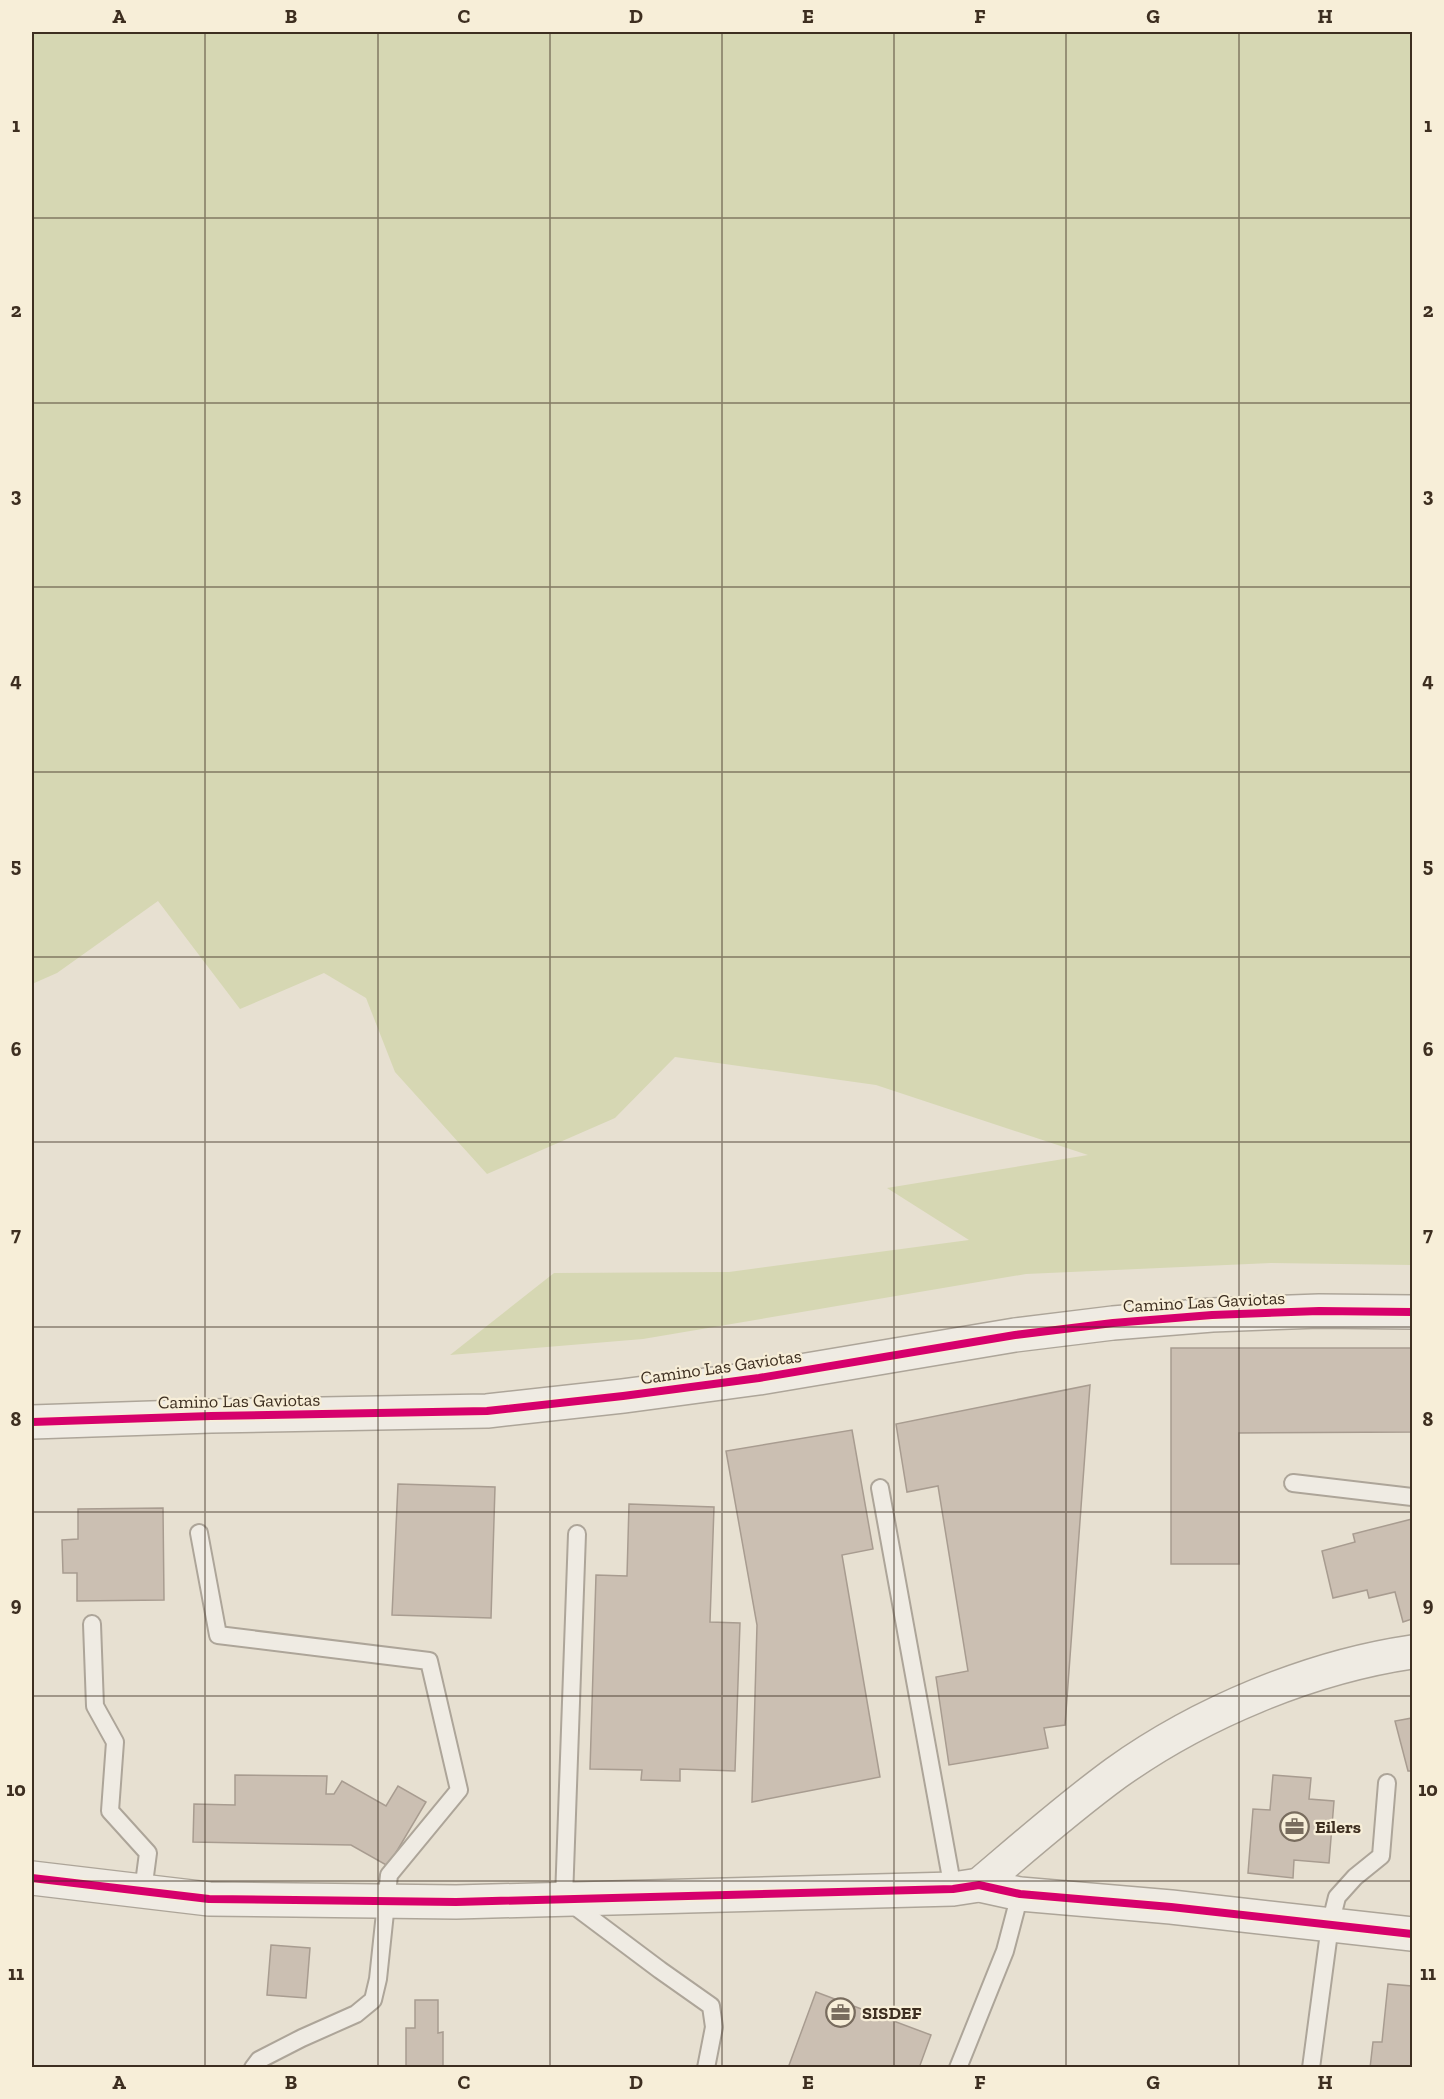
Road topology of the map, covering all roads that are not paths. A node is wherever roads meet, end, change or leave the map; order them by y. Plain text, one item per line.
1 (1413, 1312) edge
2 (32, 1422) edge
3 (1293, 1483) dead end
4 (880, 1488) dead end
5 (1413, 1497) edge
6 (199, 1533) dead end
7 (577, 1534) dead end
8 (92, 1624) dead end
9 (1413, 1652) edge
10 (1387, 1783) dead end
11 (32, 1878) edge
12 (966, 1887) junction
13 (143, 1891) junction
14 (1020, 1894) junction
15 (564, 1898) junction
16 (385, 1901) junction
17 (1330, 1925) junction
18 (1413, 1934) edge
19 (253, 2067) edge
20 (706, 2067) edge
21 (958, 2067) edge
22 (1311, 2067) edge

1 - 2 street, Camino Las Gaviotas
3 - 5 lane
4 - 12 lane
6 - 16 lane
7 - 15 lane
8 - 13 lane
9 - 12 street
10 - 17 lane
11 - 13 street
12 - 14 street
12 - 15 street
13 - 16 street
14 - 17 street
14 - 21 lane
15 - 16 street
15 - 20 lane
16 - 19 lane
17 - 18 street
17 - 22 lane

